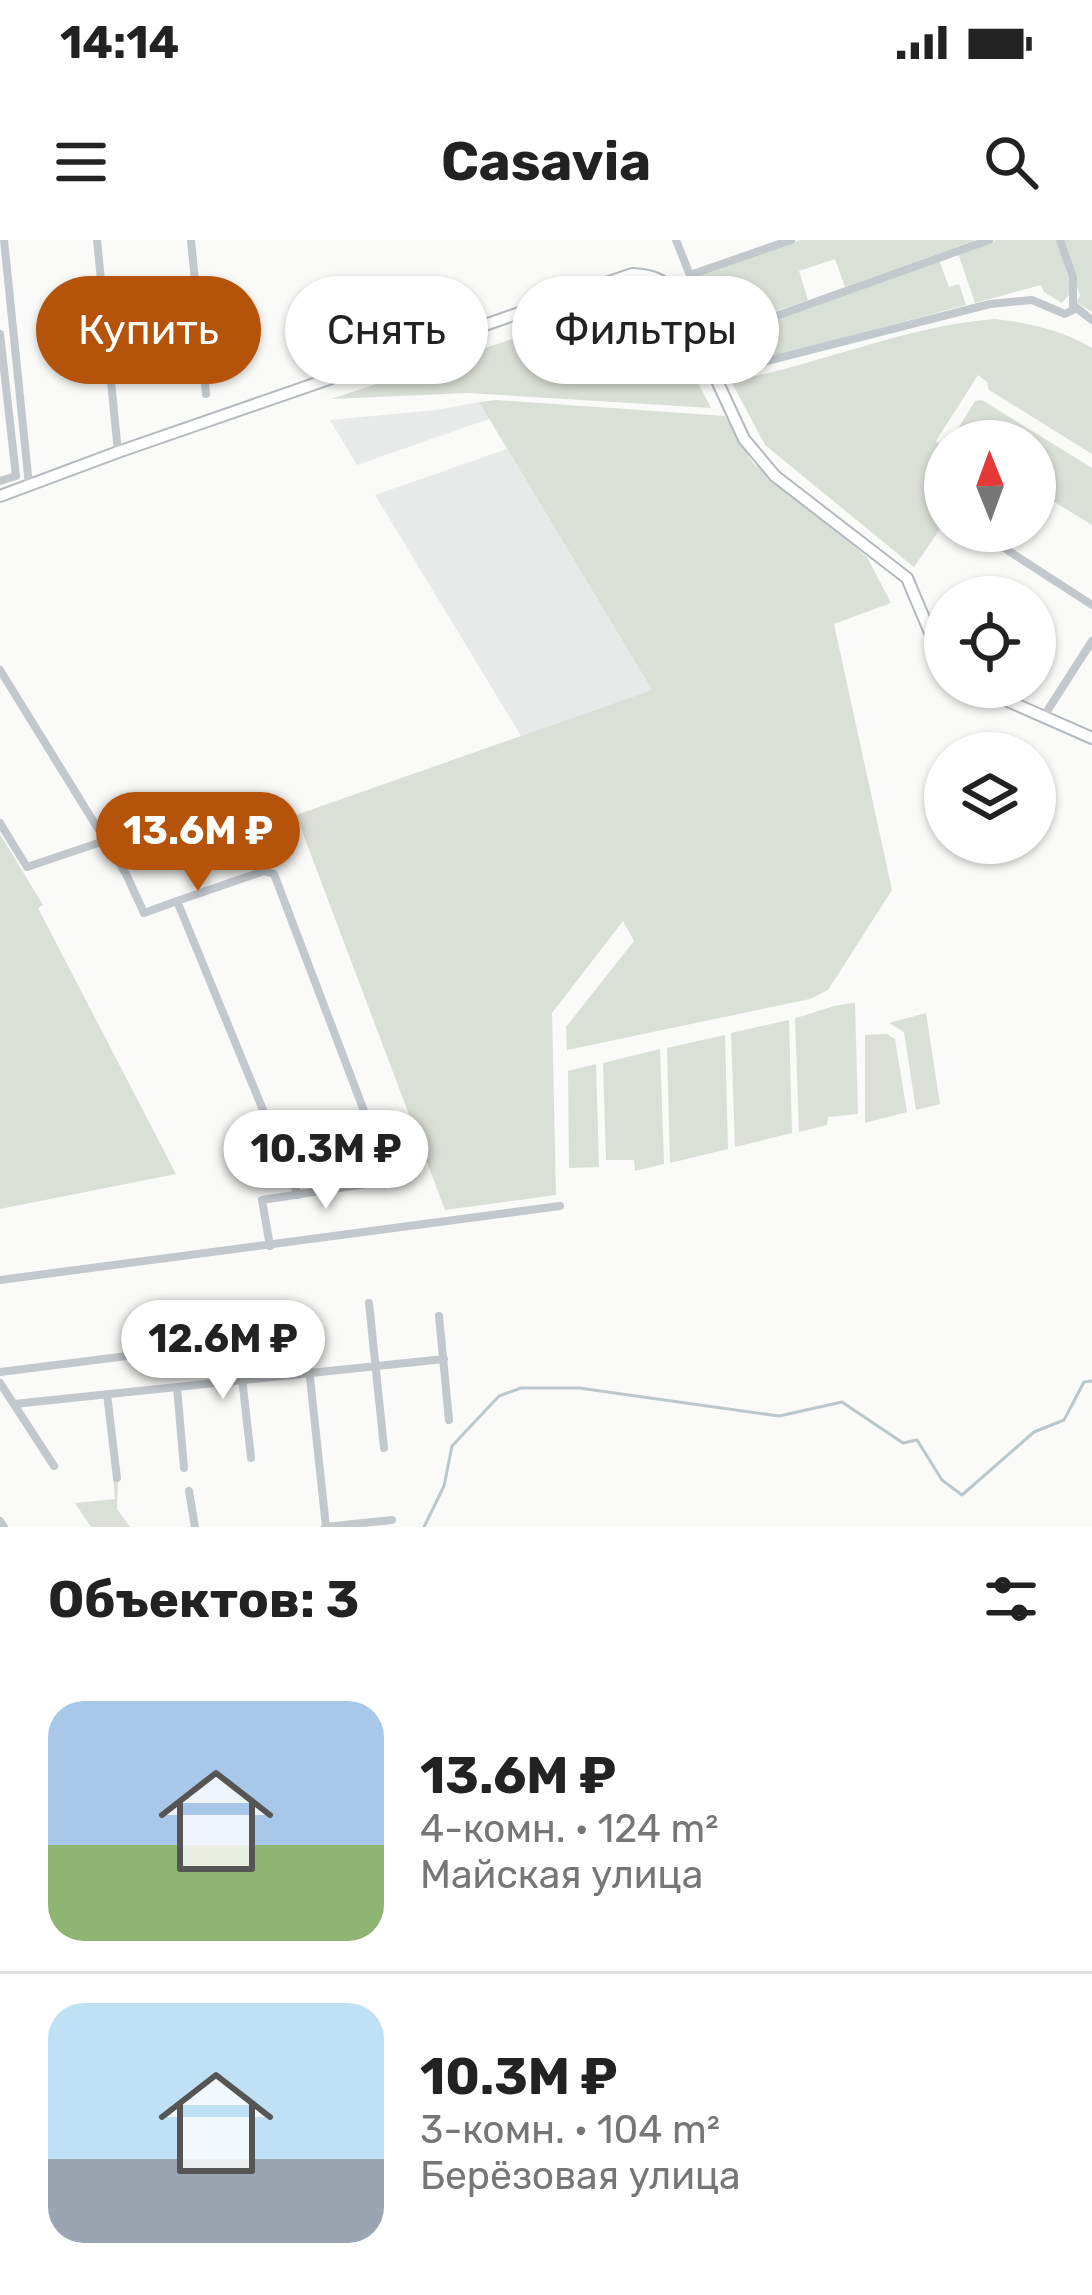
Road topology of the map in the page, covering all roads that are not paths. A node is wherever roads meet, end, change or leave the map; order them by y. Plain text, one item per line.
1 (4, 240) edge
2 (97, 240) edge
3 (191, 240) edge
4 (676, 240) edge
5 (790, 240) edge
6 (989, 240) edge
7 (1060, 240) edge
8 (689, 275) joint
9 (626, 276) edge
10 (656, 276) edge
11 (1075, 309) junction
12 (779, 314) edge
13 (512, 316) edge
14 (1092, 320) edge
15 (0, 334) edge
16 (779, 360) edge
17 (719, 384) edge
18 (206, 394) dead end
19 (118, 452) junction
20 (0, 481) edge
21 (29, 485) junction
22 (0, 496) edge
23 (1010, 552) edge
24 (1092, 605) edge
25 (924, 618) edge
26 (1092, 641) edge
27 (0, 670) edge
28 (1025, 708) edge
29 (1044, 716) junction
30 (1092, 738) edge
31 (0, 823) edge
32 (104, 841) junction
33 (177, 901) junction
34 (298, 1195) junction
35 (560, 1206) dead end
36 (270, 1246) junction
37 (0, 1280) edge
38 (369, 1303) dead end
39 (302, 1312) dead end
40 (439, 1316) dead end
41 (444, 1359) junction
42 (376, 1366) junction
43 (0, 1372) edge
44 (310, 1373) junction
45 (243, 1380) junction
46 (0, 1383) edge
47 (177, 1387) junction
48 (107, 1394) junction
49 (14, 1405) junction
50 (449, 1420) dead end
51 (384, 1448) dead end
52 (251, 1457) dead end
53 (54, 1466) dead end
54 (184, 1468) dead end
55 (117, 1478) dead end
56 (189, 1491) dead end
57 (392, 1520) dead end
58 (196, 1527) edge
59 (325, 1527) edge

1 - 21 street
2 - 19 street
3 - 18 street
4 - 8 street
5 - 8 street
6 - 12 street
7 - 11 street
9 - 10 main road
11 - 14 street
11 - 16 street
13 - 19 main road
15 - 20 street
17 - 25 main road
19 - 21 main road
21 - 22 main road
23 - 24 street
26 - 29 street
27 - 32 street
28 - 29 main road
29 - 30 main road
31 - 32 street
32 - 33 street
33 - 34 street
33 - 34 street
34 - 36 street
35 - 36 street
36 - 37 street
38 - 42 street
39 - 44 street
40 - 41 street
41 - 42 street
41 - 50 street
42 - 44 street
42 - 51 street
43 - 45 street
44 - 45 street
44 - 59 street
45 - 47 street
45 - 52 street
46 - 49 street
47 - 48 street
47 - 54 street
48 - 49 street
48 - 55 street
49 - 53 street
56 - 58 street
57 - 59 street

